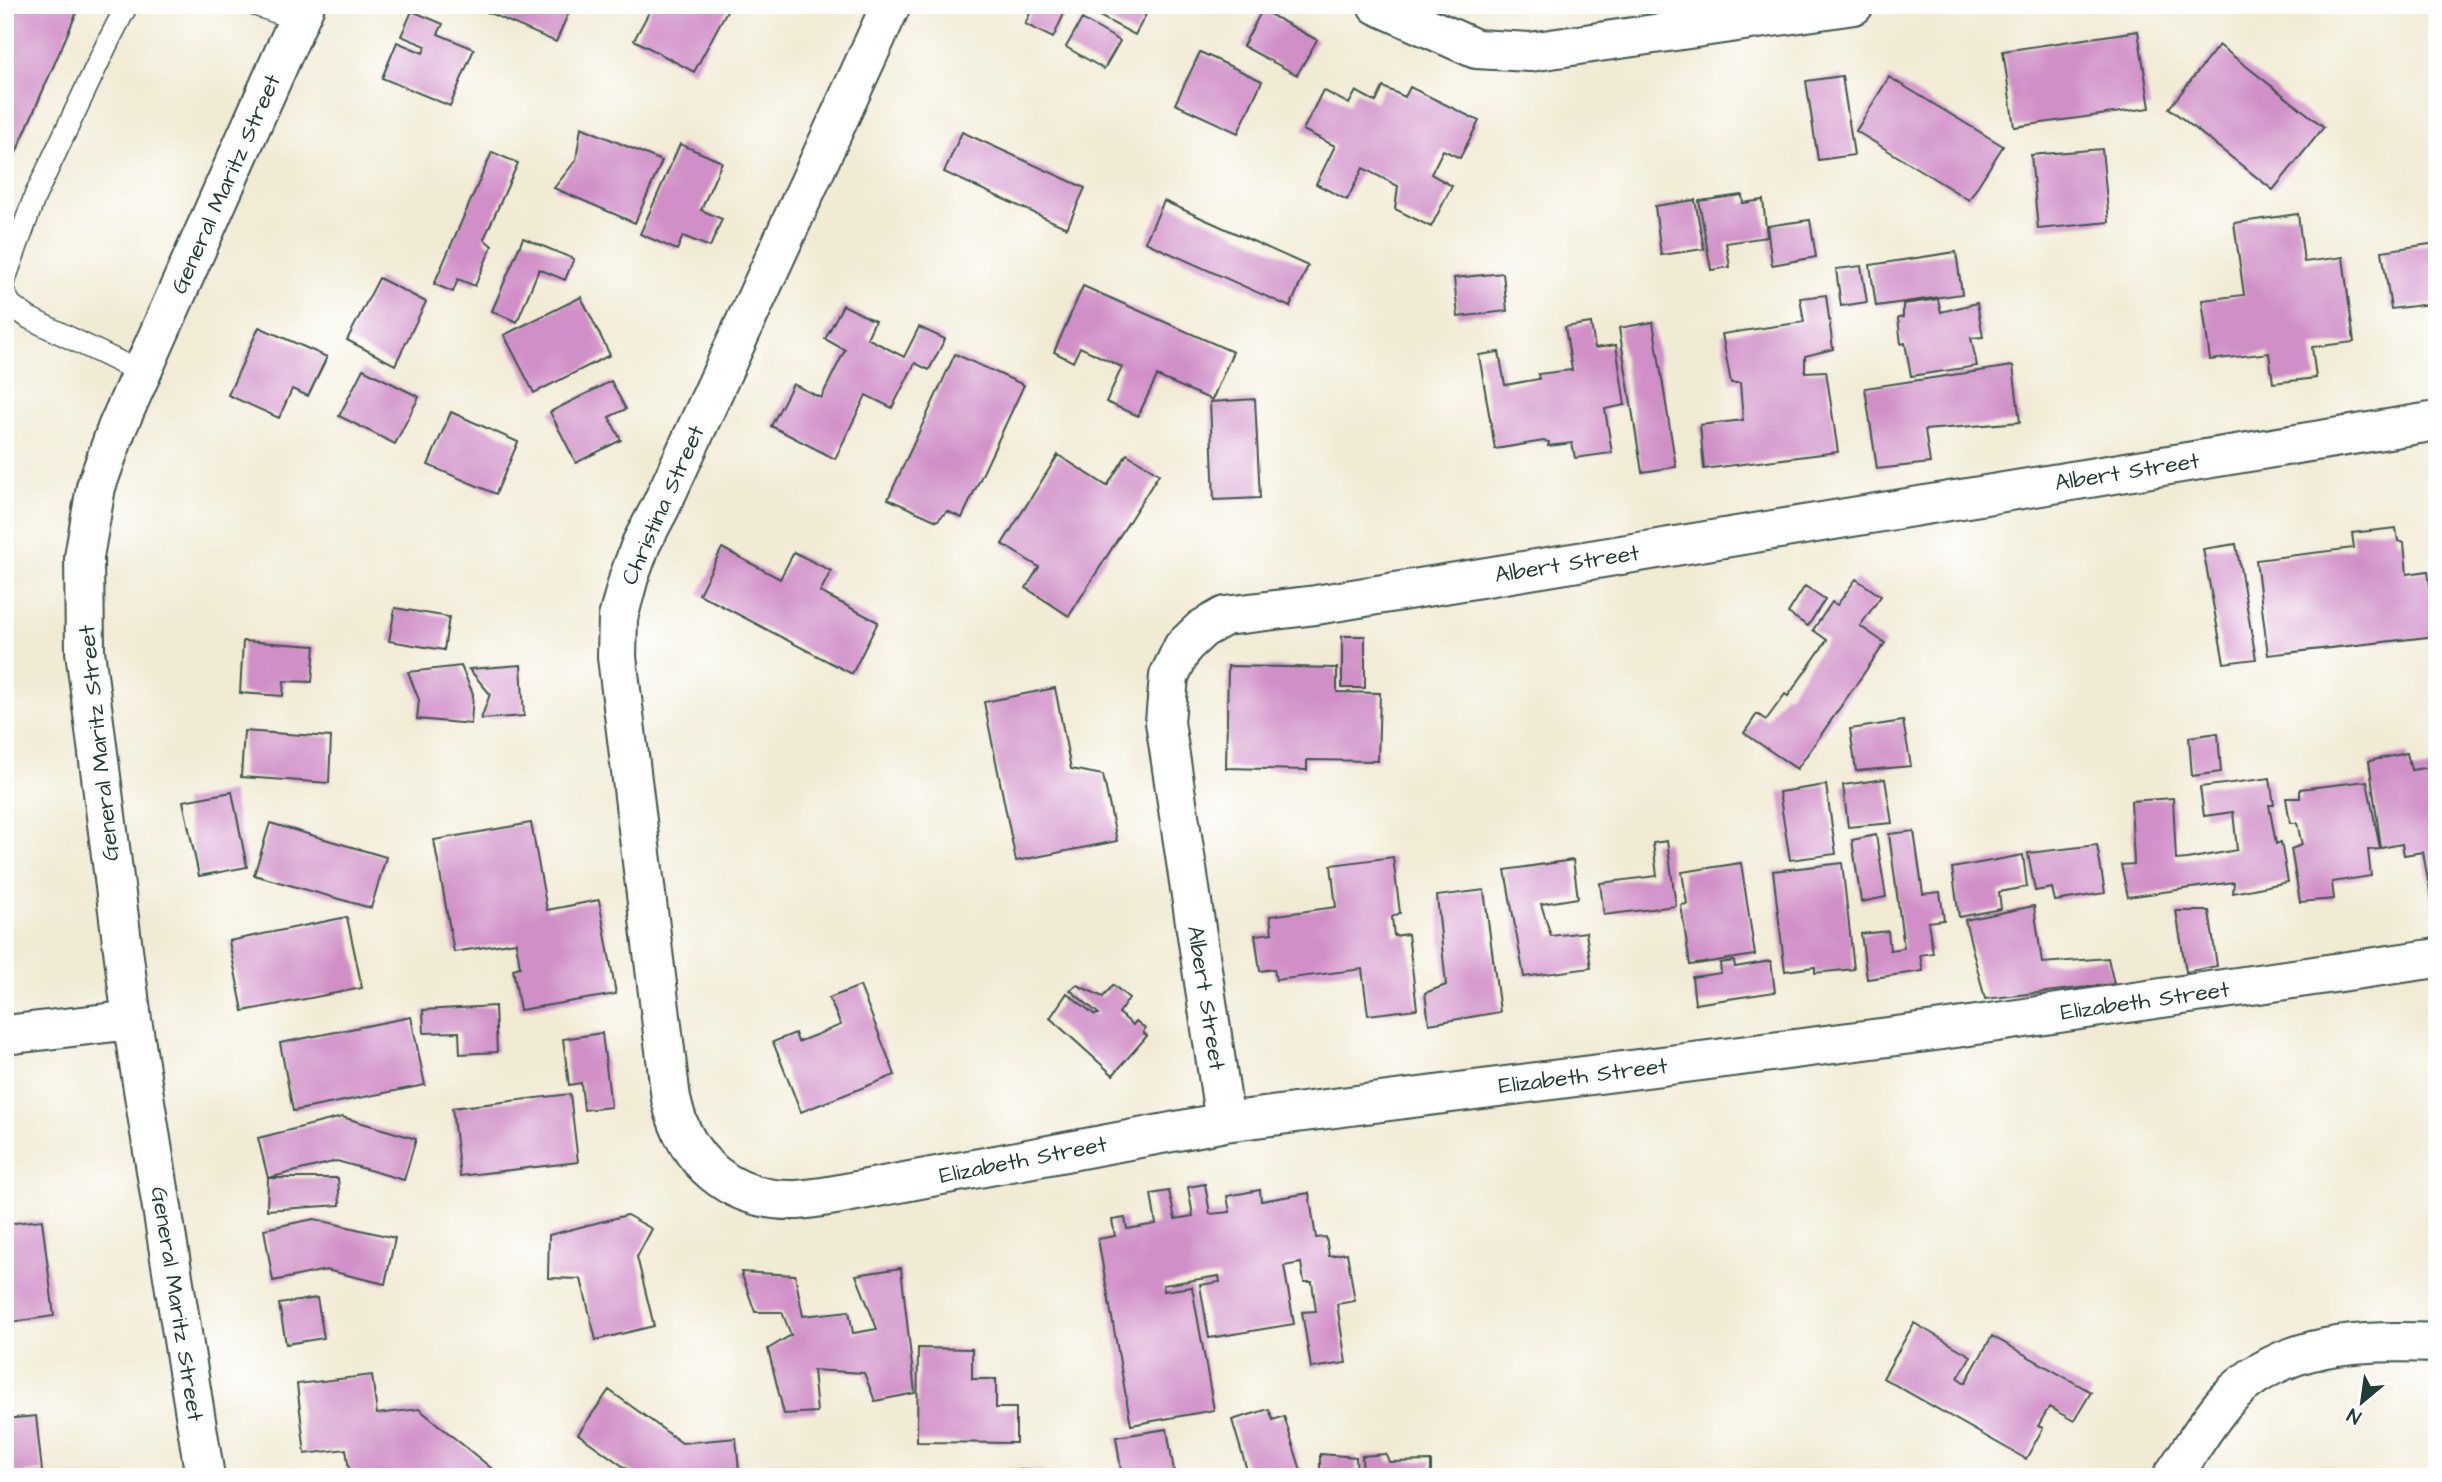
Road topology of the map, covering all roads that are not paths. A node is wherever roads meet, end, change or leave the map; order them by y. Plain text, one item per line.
1 (127, 5) edge
2 (256, 5) edge
3 (891, 5) edge
4 (1377, 5) edge
5 (1854, 5) edge
6 (302, 12) edge
7 (5, 279) edge
8 (5, 295) edge
9 (142, 373) junction
10 (2437, 421) edge
11 (2437, 958) edge
12 (132, 1020) junction
13 (5, 1035) edge
14 (1225, 1122) junction
15 (733, 1187) joint
16 (2437, 1343) edge
17 (205, 1477) edge
18 (2172, 1477) edge

1 - 7 lane
2 - 6 lane
3 - 15 street, Christina Street
4 - 5 street
6 - 9 street, General Maritz Street
8 - 9 lane
9 - 12 street, General Maritz Street
10 - 14 street, Albert Street
11 - 14 street, Elizabeth Street
12 - 13 street
12 - 17 street, General Maritz Street
14 - 15 street, Elizabeth Street
16 - 18 street

